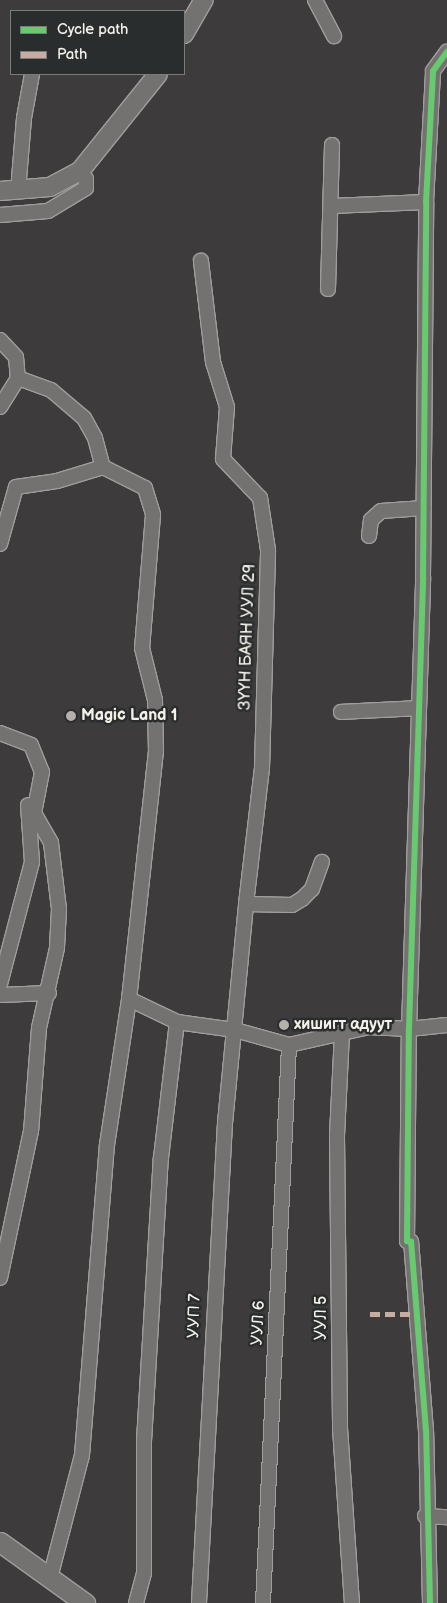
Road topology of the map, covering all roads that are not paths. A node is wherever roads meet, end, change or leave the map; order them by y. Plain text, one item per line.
1 (204, 0) edge
2 (315, 0) edge
3 (185, 32) edge
4 (334, 36) dead end
5 (447, 52) edge
6 (32, 75) edge
7 (157, 75) edge
8 (332, 145) dead end
9 (80, 170) junction
10 (0, 191) edge
11 (18, 191) junction
12 (426, 202) junction
13 (331, 206) junction
14 (0, 215) edge
15 (201, 261) dead end
16 (328, 289) dead end
17 (0, 340) edge
18 (18, 378) junction
19 (0, 407) edge
20 (103, 467) junction
21 (424, 508) junction
22 (369, 536) dead end
23 (0, 544) edge
24 (419, 708) junction
25 (341, 712) dead end
26 (0, 733) edge
27 (34, 751) junction
28 (322, 862) dead end
29 (246, 904) junction
30 (0, 984) edge
31 (49, 993) junction
32 (0, 994) edge
33 (129, 999) junction
34 (177, 1022) junction
35 (447, 1025) edge
36 (410, 1029) junction
37 (235, 1030) junction
38 (342, 1033) junction
39 (289, 1045) junction
40 (0, 1278) edge
41 (425, 1516) junction
42 (447, 1517) edge
43 (0, 1542) edge
44 (50, 1578) junction
45 (85, 1603) edge
46 (136, 1603) edge
47 (199, 1603) edge
48 (263, 1603) edge
49 (352, 1603) edge
50 (430, 1603) edge

1 - 3 street
2 - 4 street
5 - 12 street
6 - 11 street
7 - 9 street
8 - 13 street
9 - 11 street
9 - 14 street
10 - 11 street
12 - 13 street
12 - 21 street
13 - 16 street
15 - 29 street, ЗҮҮН БАЯН УУЛ 29
17 - 18 street
18 - 19 street
18 - 20 street
20 - 23 street
20 - 33 street
21 - 22 street
21 - 24 street
24 - 25 street
24 - 36 street
26 - 27 street
27 - 30 street
27 - 31 street
28 - 29 street
29 - 37 street, ЗҮҮН БАЯН УУЛ 29
31 - 32 street
31 - 40 street
33 - 34 street
33 - 44 street
34 - 37 street
34 - 46 street
35 - 36 street
36 - 38 street
36 - 41 street
37 - 39 street
37 - 47 street, УУП 7
38 - 39 street
38 - 49 street, УУЛ 5
39 - 48 street, УУЛ 6
41 - 42 street
41 - 50 street
43 - 44 main road
44 - 45 main road

